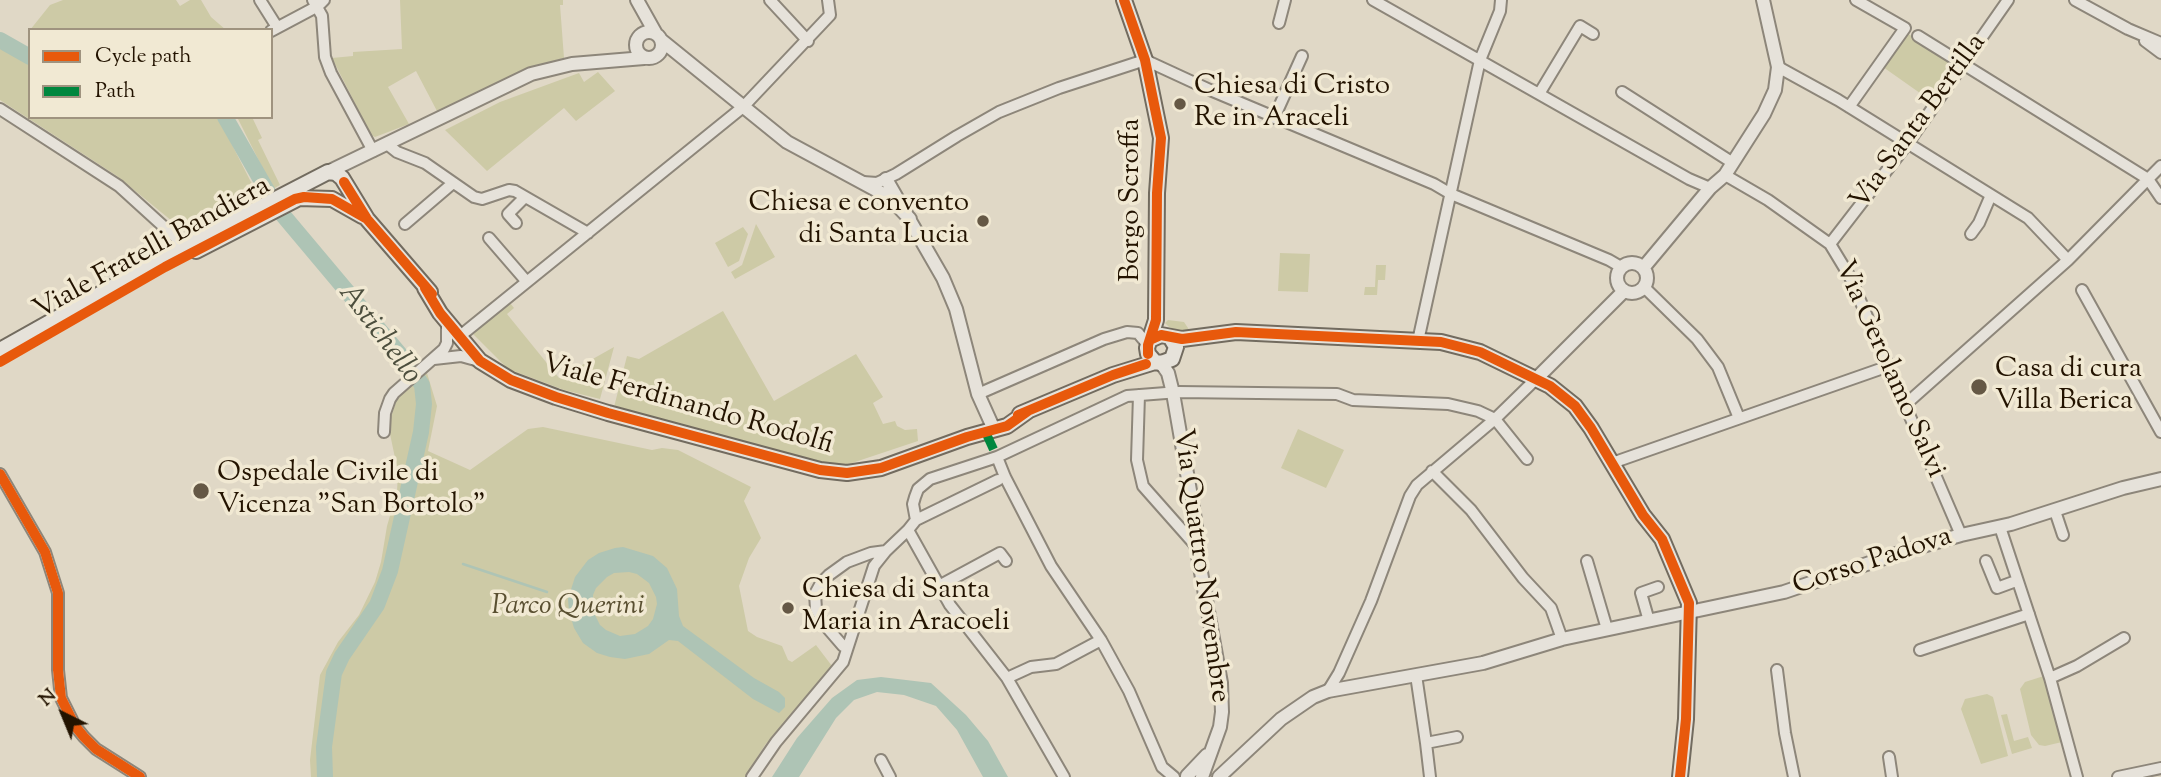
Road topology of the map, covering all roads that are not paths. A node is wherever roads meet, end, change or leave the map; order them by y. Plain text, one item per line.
1 (260, 0) edge
2 (637, 0) edge
3 (770, 0) edge
4 (828, 0) edge
5 (1124, 0) edge
6 (1285, 0) edge
7 (1373, 0) edge
8 (1501, 0) edge
9 (1763, 0) edge
10 (1856, 0) edge
11 (2008, 0) edge
12 (2075, 0) edge
13 (318, 2) edge
14 (643, 15) junction
15 (1279, 23) dead end
16 (274, 29) edge
17 (2128, 29) junction
18 (1592, 34) dead end
19 (1918, 36) dead end
20 (659, 37) junction
21 (638, 39) junction
22 (808, 41) junction
23 (2161, 43) edge
24 (2161, 53) edge
25 (1302, 56) dead end
26 (650, 57) junction
27 (612, 59) junction
28 (1146, 60) junction
29 (1480, 60) junction
30 (688, 62) junction
31 (1964, 63) junction
32 (1778, 67) junction
33 (1622, 92) dead end
34 (1539, 94) junction
35 (743, 107) junction
36 (1849, 107) junction
37 (0, 109) edge
38 (1274, 118) junction
39 (1908, 143) junction
40 (387, 144) junction
41 (369, 153) junction
42 (1733, 163) junction
43 (2161, 166) edge
44 (325, 173) junction
45 (1725, 175) junction
46 (2148, 179) junction
47 (343, 180) junction
48 (453, 183) junction
49 (883, 184) junction
50 (1710, 188) junction
51 (1451, 194) junction
52 (1991, 195) junction
53 (526, 197) junction
54 (2161, 198) edge
55 (283, 199) junction
56 (328, 199) junction
57 (264, 209) junction
58 (367, 219) junction
59 (516, 223) dead end
60 (405, 224) dead end
61 (589, 233) junction
62 (1971, 234) dead end
63 (489, 238) dead end
64 (1830, 244) junction
65 (185, 246) junction
66 (2068, 260) junction
67 (1621, 267) junction
68 (1644, 267) junction
69 (527, 282) junction
70 (1644, 288) junction
71 (2082, 290) dead end
72 (1624, 291) junction
73 (443, 312) junction
74 (465, 332) junction
75 (1216, 333) junction
76 (1156, 341) junction
77 (1418, 341) junction
78 (444, 349) junction
79 (0, 350) edge
80 (434, 359) junction
81 (482, 359) junction
82 (1166, 359) junction
83 (0, 362) edge
84 (1889, 366) junction
85 (1113, 375) junction
86 (1537, 378) junction
87 (1172, 387) junction
88 (978, 394) junction
89 (1139, 395) junction
90 (1906, 404) junction
91 (1028, 411) junction
92 (1740, 418) junction
93 (1495, 419) junction
94 (992, 425) junction
95 (384, 432) dead end
96 (2161, 432) edge
97 (967, 437) junction
98 (997, 457) junction
99 (1527, 459) dead end
100 (1612, 463) junction
101 (1432, 471) junction
102 (0, 474) edge
103 (2161, 479) edge
104 (998, 481) dead end
105 (2055, 511) junction
106 (916, 520) junction
107 (1196, 525) junction
108 (2000, 527) junction
109 (908, 530) junction
110 (1182, 531) junction
111 (1961, 535) junction
112 (2063, 535) dead end
113 (1196, 547) junction
114 (886, 551) junction
115 (1006, 561) dead end
116 (1587, 561) dead end
117 (1986, 561) dead end
118 (2016, 581) junction
119 (939, 586) junction
120 (1658, 587) dead end
121 (1690, 613) junction
122 (2029, 614) junction
123 (1649, 621) junction
124 (1606, 629) junction
125 (2124, 638) dead end
126 (1562, 639) junction
127 (1101, 640) junction
128 (843, 646) dead end
129 (1920, 650) dead end
130 (1777, 670) dead end
131 (1416, 675) junction
132 (1007, 678) junction
133 (2050, 678) junction
134 (1328, 691) junction
135 (1457, 737) dead end
136 (1426, 743) junction
137 (1212, 750) junction
138 (1889, 757) dead end
139 (881, 760) dead end
140 (2161, 768) edge
141 (1223, 773) edge
142 (136, 776) edge
143 (2124, 776) edge
144 (752, 777) edge
145 (890, 777) edge
146 (1064, 777) edge
147 (1185, 777) edge
148 (1202, 777) edge
149 (1213, 777) edge
150 (1430, 777) edge
151 (1680, 777) edge
152 (1794, 777) edge
153 (1892, 777) edge
154 (2077, 777) edge

1 - 16 street
2 - 14 street
3 - 22 street
4 - 22 street
5 - 28 main road, Borgo Scroffa
6 - 15 street
7 - 29 street
8 - 29 street
9 - 32 street
10 - 36 street
11 - 31 street, Via Santa Bertilla
12 - 17 street
13 - 16 street
13 - 41 street
14 - 20 street
14 - 21 street
17 - 23 street
17 - 24 street
18 - 34 street
19 - 31 street
20 - 21 street
20 - 26 street
20 - 30 street
21 - 26 street
21 - 27 street, Viale Fratelli Bandiera
22 - 35 street
25 - 38 street
26 - 27 street, Viale Fratelli Bandiera
26 - 30 street, Viale Fratelli Bandiera
27 - 40 street, Viale Fratelli Bandiera
28 - 38 street
28 - 49 street
28 - 76 main road, Borgo Scroffa
29 - 34 street
29 - 51 street
30 - 35 street
31 - 39 street, Via Santa Bertilla
31 - 46 street
32 - 36 street
32 - 42 street
33 - 42 street
34 - 50 street
35 - 49 street
35 - 61 street
36 - 39 street
37 - 65 street
38 - 51 street
39 - 52 street
39 - 64 street, Via Santa Bertilla
40 - 41 street, Viale Fratelli Bandiera
40 - 48 street
41 - 44 street, Viale Fratelli Bandiera
41 - 47 street, Viale Fratelli Bandiera
42 - 45 street
43 - 46 street
44 - 47 main road
44 - 55 main road, Viale Fratelli Bandiera
44 - 56 main road, Viale Fratelli Bandiera
45 - 50 street
45 - 64 street, Via Gerolamo Salvi
46 - 54 street
46 - 66 street
47 - 56 main road, Viale Fratelli Bandiera
47 - 58 main road, Viale Ferdinando Rodolfi
48 - 53 street
48 - 60 street
49 - 88 street
50 - 68 street
51 - 67 street
51 - 77 street
52 - 62 street
52 - 66 street
53 - 59 street
53 - 61 street
55 - 56 main road, Viale Fratelli Bandiera
55 - 57 main road, Viale Fratelli Bandiera
56 - 58 main road, Viale Ferdinando Rodolfi
57 - 65 main road, Viale Fratelli Bandiera
57 - 83 main road, Viale Fratelli Bandiera
58 - 73 main road, Viale Ferdinando Rodolfi
61 - 69 street
63 - 69 street
64 - 84 street, Via Gerolamo Salvi
65 - 79 main road, Viale Fratelli Bandiera
66 - 90 street
67 - 68 street
67 - 72 street
68 - 70 street
69 - 74 street
70 - 72 street
70 - 92 street
71 - 96 street
72 - 86 street
73 - 74 main road, Viale Ferdinando Rodolfi
73 - 78 street
73 - 80 street
73 - 81 main road, Viale Ferdinando Rodolfi
74 - 81 main road, Viale Ferdinando Rodolfi
75 - 76 main road
75 - 77 main road
75 - 82 main road
76 - 82 main road
76 - 82 main road, Borgo Scroffa
76 - 85 main road
76 - 88 street
77 - 86 main road
78 - 80 street
78 - 81 street
80 - 81 street
80 - 95 street
81 - 97 main road, Viale Ferdinando Rodolfi
82 - 85 main road
82 - 87 street, Via Quattro Novembre
84 - 90 street, Via Gerolamo Salvi
84 - 92 street
85 - 91 main road
86 - 93 street
86 - 100 main road
87 - 89 street
87 - 93 street
87 - 107 street, Via Quattro Novembre
88 - 94 street
89 - 98 street
89 - 110 street
90 - 111 street, Via Gerolamo Salvi
91 - 94 main road
91 - 97 main road, Viale Ferdinando Rodolfi
92 - 100 street
93 - 99 street
93 - 101 street
94 - 97 main road
98 - 106 street
98 - 127 street
100 - 121 main road
101 - 126 street
101 - 134 street
102 - 142 street
103 - 105 street, Corso Padova
104 - 106 street
105 - 108 street, Corso Padova
105 - 112 street
106 - 109 street
107 - 110 street
107 - 113 street, Via Quattro Novembre
108 - 111 street, Corso Padova
108 - 118 street
109 - 114 street
109 - 119 street
110 - 113 street
111 - 121 street, Corso Padova
113 - 137 street, Via Quattro Novembre
114 - 128 street
114 - 144 street
115 - 119 street
116 - 124 street
117 - 118 street
118 - 122 street
119 - 132 street
120 - 123 street
121 - 123 street, Corso Padova
121 - 151 main road
122 - 129 street
122 - 133 street
123 - 124 street, Corso Padova
124 - 126 street, Corso Padova
125 - 133 street
126 - 131 street, Corso Padova
127 - 132 street
127 - 147 street
130 - 152 street
131 - 134 street, Corso Padova
131 - 136 street
132 - 146 street
133 - 154 street
134 - 141 street, Corso Padova
135 - 136 street
136 - 150 street
137 - 147 street
137 - 148 street, Via Quattro Novembre
138 - 153 street
139 - 145 street
140 - 143 street
141 - 149 street, Corso Padova

